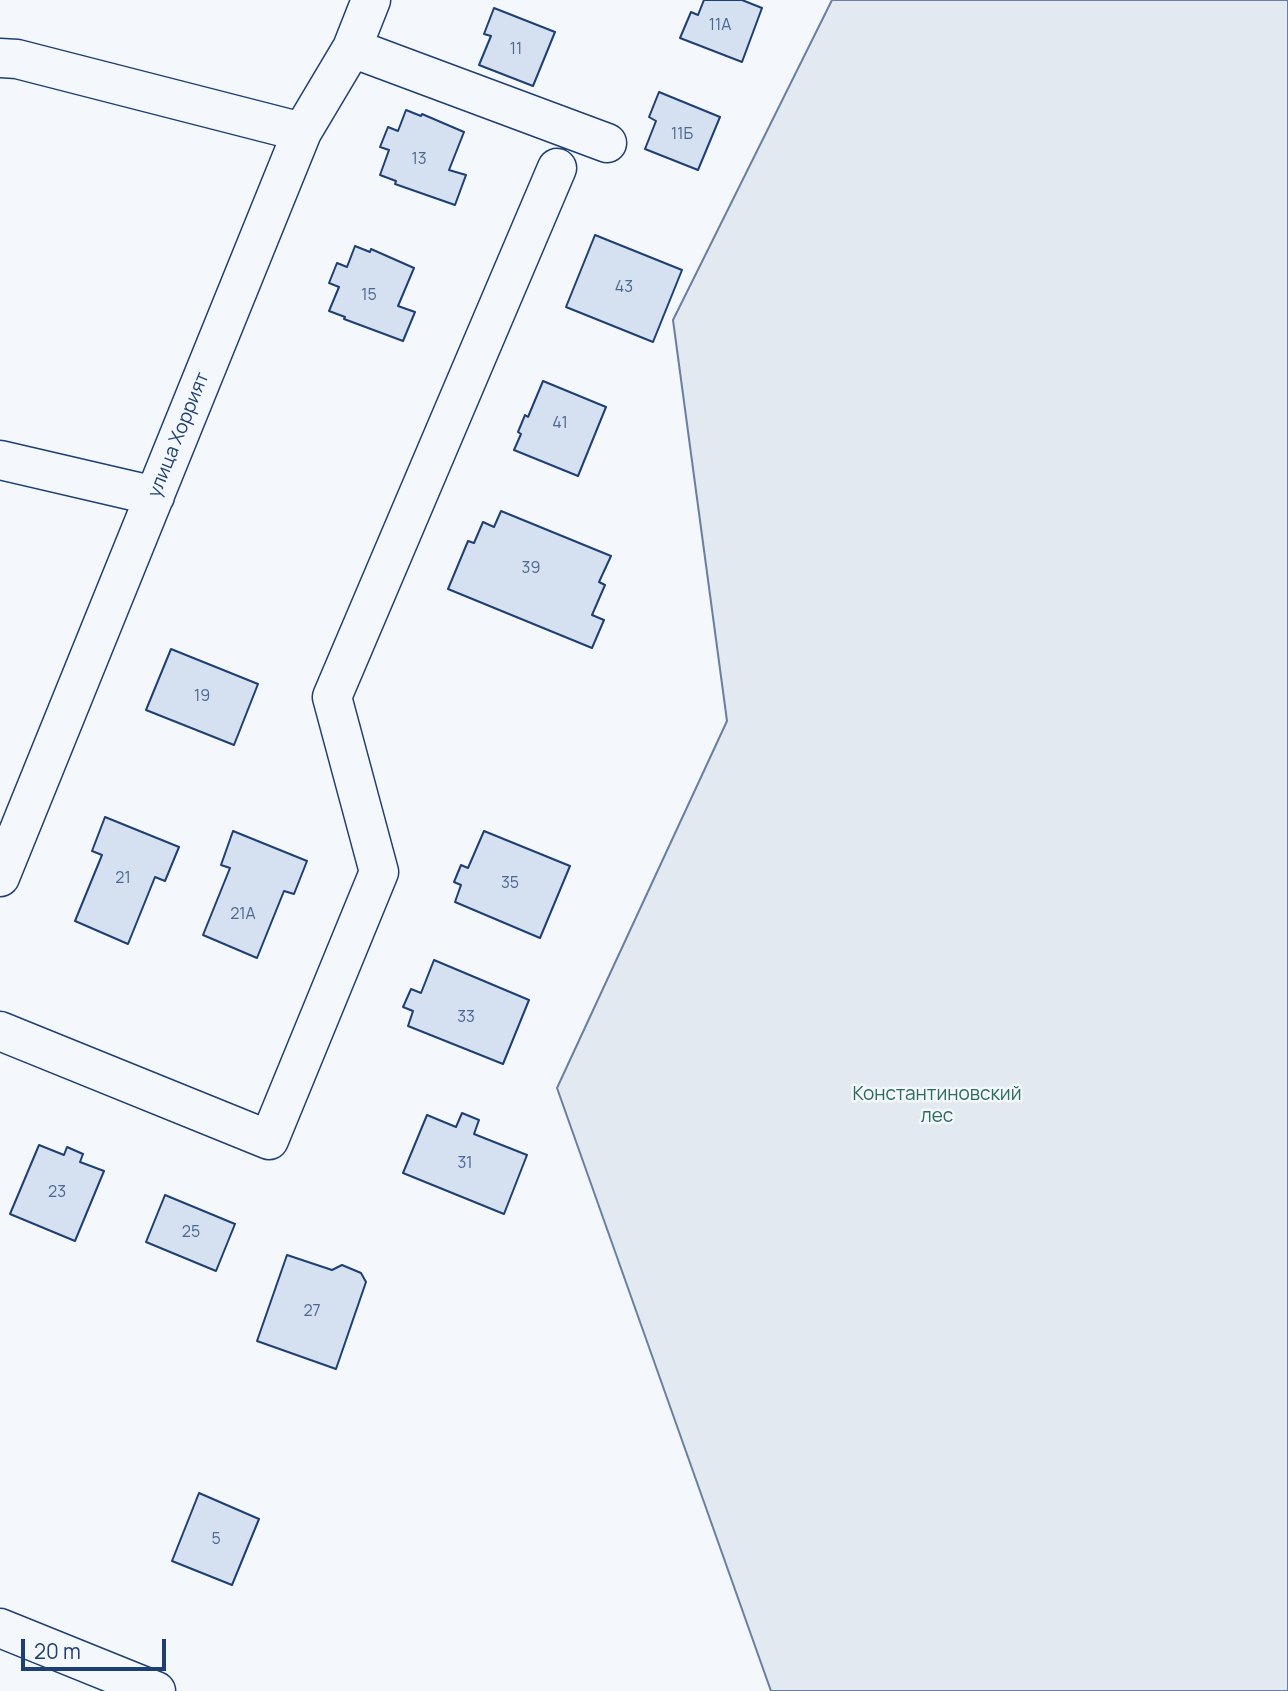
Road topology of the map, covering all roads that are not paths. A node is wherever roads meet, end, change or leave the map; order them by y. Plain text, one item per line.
1 (371, 0) edge
2 (352, 48) junction
3 (0, 58) edge
4 (302, 132) junction
5 (607, 143) dead end
6 (558, 168) dead end
7 (0, 460) edge
8 (155, 496) junction
9 (0, 877) edge
10 (0, 1031) edge
11 (0, 1628) edge
12 (156, 1691) edge

1 - 2 street, улица Хоррият
2 - 4 street, улица Хоррият
2 - 5 street
3 - 4 street
4 - 8 street, улица Хоррият
6 - 10 street
7 - 8 street
8 - 9 street, улица Хоррият
11 - 12 street

